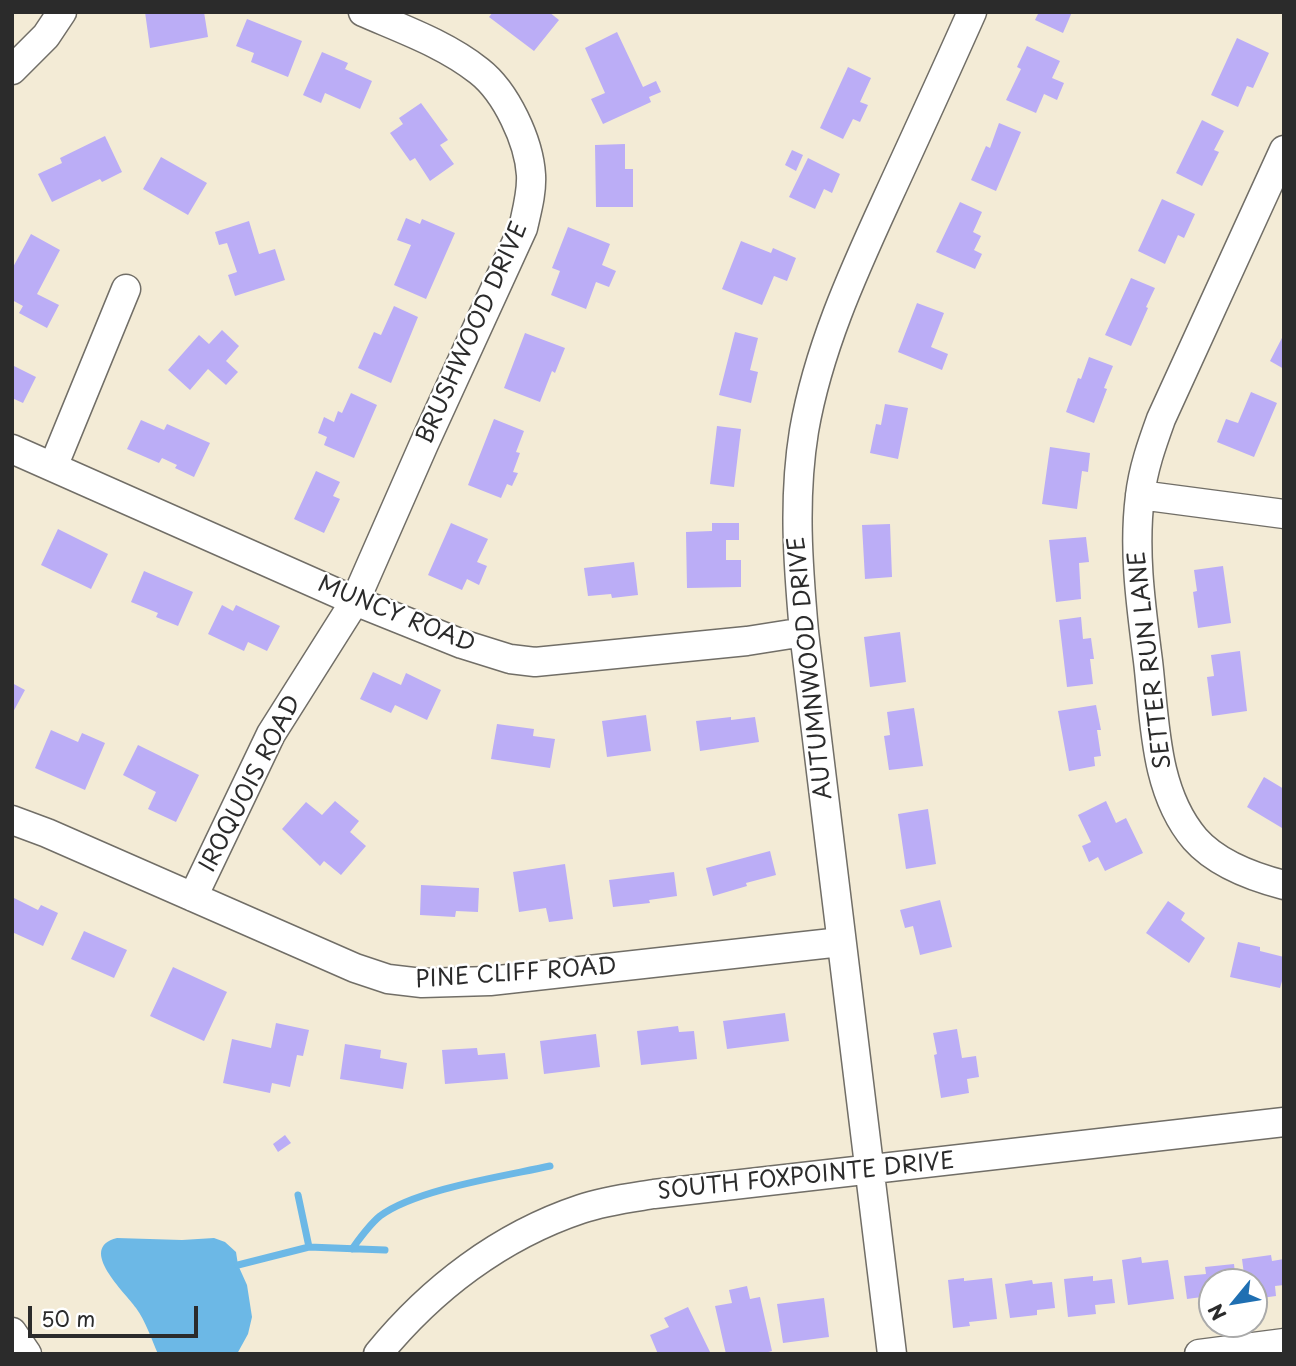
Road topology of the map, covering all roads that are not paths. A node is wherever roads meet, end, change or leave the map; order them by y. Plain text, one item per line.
1 (62, 12) edge
2 (363, 12) edge
3 (972, 12) edge
4 (12, 71) edge
5 (1284, 150) edge
6 (126, 289) dead end
7 (12, 449) edge
8 (53, 467) junction
9 (1140, 495) junction
10 (1284, 514) edge
11 (355, 601) junction
12 (804, 632) junction
13 (12, 820) edge
14 (1284, 885) edge
15 (193, 897) junction
16 (841, 942) junction
17 (1284, 1122) edge
18 (869, 1170) junction
19 (12, 1332) edge
20 (1284, 1343) edge
21 (27, 1354) edge
22 (378, 1354) edge
23 (892, 1354) edge
24 (1199, 1354) edge

1 - 4 street
2 - 11 street, BRUSHWOOD DRIVE
3 - 12 street, AUTUMNWOOD DRIVE
5 - 9 street, SETTER RUN LANE
6 - 8 street
7 - 8 street, MUNCY ROAD
8 - 11 street, MUNCY ROAD
9 - 10 street
9 - 14 street, SETTER RUN LANE
11 - 12 street, MUNCY ROAD
11 - 15 street, IROQUOIS ROAD
12 - 16 street, AUTUMNWOOD DRIVE
13 - 15 street, PINE CLIFF ROAD
15 - 16 street, PINE CLIFF ROAD
16 - 18 street, AUTUMNWOOD DRIVE
17 - 18 street, SOUTH FOXPOINTE DRIVE
18 - 22 street, SOUTH FOXPOINTE DRIVE
18 - 23 street, AUTUMNWOOD DRIVE
19 - 21 street
20 - 24 street

